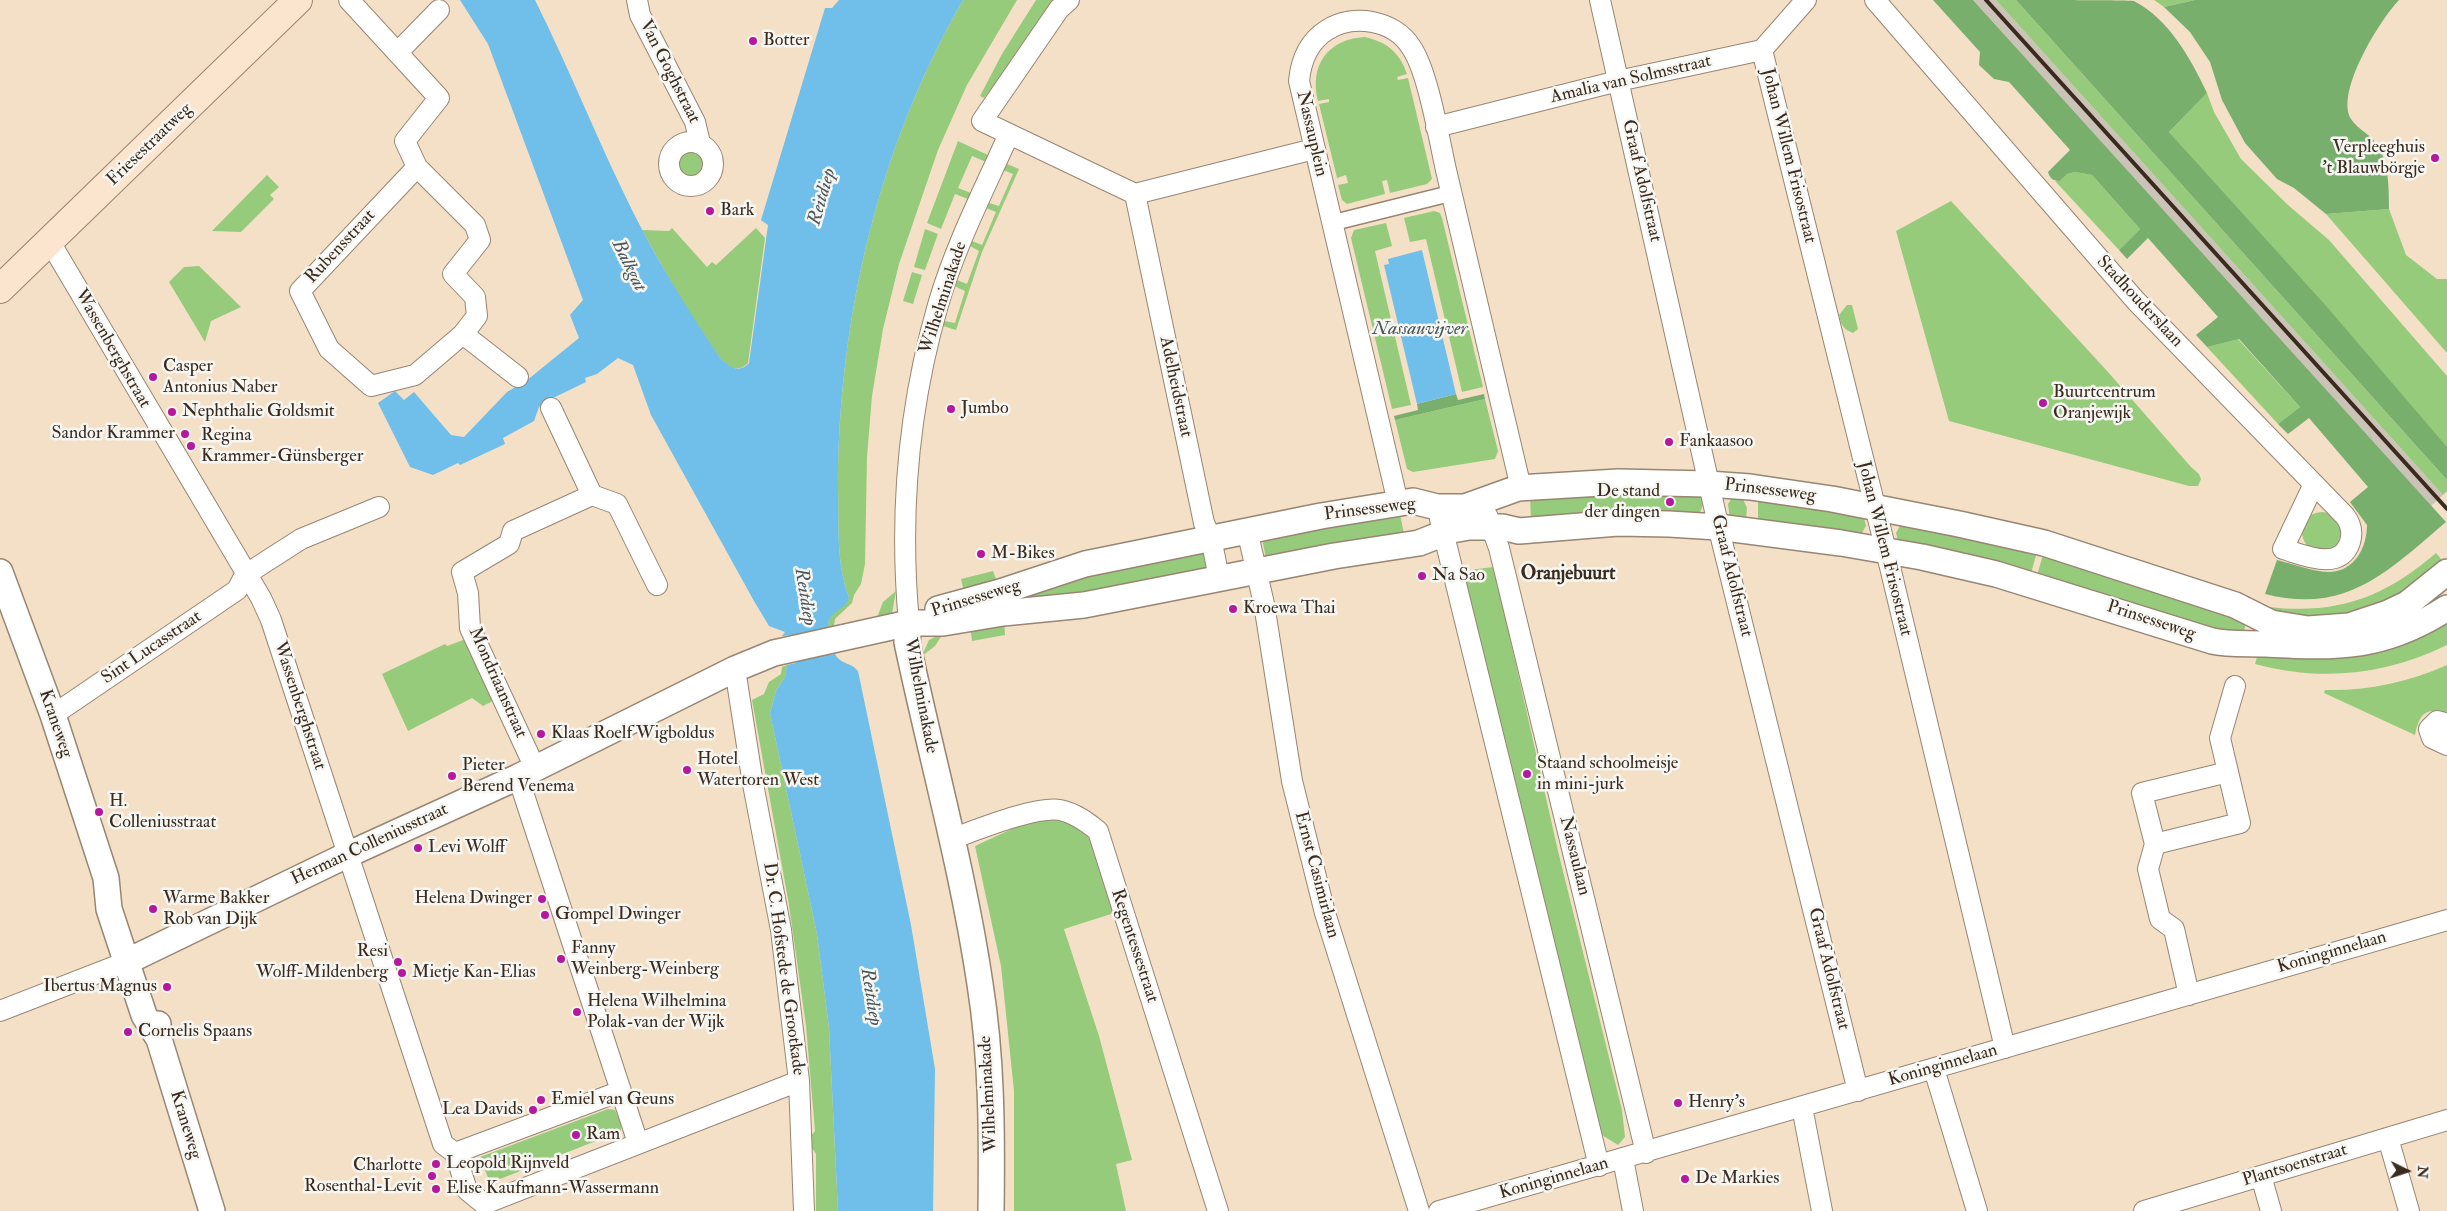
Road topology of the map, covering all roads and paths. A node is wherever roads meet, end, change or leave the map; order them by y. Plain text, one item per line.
1 (298, 0) edge
2 (349, 0) edge
3 (637, 0) edge
4 (1069, 0) edge
5 (1600, 0) edge
6 (1806, 0) edge
7 (1875, 0) edge
8 (439, 10) dead end
9 (1762, 50) junction
10 (398, 52) junction
11 (1618, 81) junction
12 (1436, 127) junction
13 (1009, 134) junction
14 (700, 143) dead end
15 (1314, 149) junction
16 (417, 167) junction
17 (1452, 193) junction
18 (1135, 194) junction
19 (1332, 223) junction
20 (50, 242) junction
21 (0, 289) edge
22 (463, 334) junction
23 (518, 377) dead end
24 (551, 408) dead end
25 (1708, 484) junction
26 (2314, 484) junction
27 (1521, 488) junction
28 (592, 495) junction
29 (1482, 502) junction
30 (1398, 503) junction
31 (379, 507) dead end
32 (1438, 507) junction
33 (1874, 507) junction
34 (1491, 526) junction
35 (1718, 527) junction
36 (1247, 530) junction
37 (1443, 533) junction
38 (1211, 538) junction
39 (1885, 550) junction
40 (1256, 571) junction
41 (0, 572) edge
42 (2447, 572) edge
43 (245, 575) junction
44 (1219, 578) junction
45 (657, 585) dead end
46 (2447, 608) edge
47 (909, 623) junction
48 (735, 669) junction
49 (2235, 686) dead end
50 (53, 715) junction
51 (2447, 727) edge
52 (2447, 745) edge
53 (2228, 772) junction
54 (527, 773) junction
55 (951, 839) junction
56 (2155, 844) junction
57 (347, 855) junction
58 (2447, 920) edge
59 (132, 959) junction
60 (2189, 995) junction
61 (0, 1011) edge
62 (2005, 1048) junction
63 (1934, 1069) junction
64 (799, 1081) junction
65 (621, 1091) junction
66 (1858, 1091) junction
67 (1802, 1107) junction
68 (2447, 1120) edge
69 (2388, 1138) junction
70 (638, 1143) junction
71 (455, 1153) junction
72 (1646, 1153) junction
73 (1624, 1159) junction
74 (1599, 1166) junction
75 (2261, 1176) junction
76 (212, 1211) edge
77 (804, 1211) edge
78 (991, 1211) edge
79 (1218, 1211) edge
80 (1419, 1211) edge
81 (1439, 1211) edge
82 (1632, 1211) edge
83 (1822, 1211) edge
84 (1977, 1211) edge
85 (2144, 1211) edge
86 (2271, 1211) edge
87 (2409, 1211) edge

1 - 20 main road, Friesestraatweg
2 - 10 street, Rubensstraat
3 - 14 street, Van Goghstraat
4 - 13 street
5 - 11 street, Graaf Adolfstraat
6 - 9 street
7 - 26 street, Stadhouderslaan
8 - 10 street
9 - 11 street, Amalia van Solmsstraat
9 - 33 street, Johan Willem Frisostraat
10 - 16 street, Rubensstraat
11 - 12 street, Amalia van Solmsstraat
11 - 25 street, Graaf Adolfstraat
12 - 15 street, Nassauplein
12 - 17 street, Nassauplein
13 - 18 street
13 - 47 street, Wilhelminakade
15 - 18 street
15 - 19 street, Nassauplein
16 - 22 street, Rubensstraat
16 - 22 street, Rubensstraat
17 - 19 street
17 - 27 street, Nassauplein
18 - 38 street, Adelheidstraat
19 - 30 street, Nassauplein
20 - 21 main road, Friesestraatweg
20 - 43 street, Wassenberghstraat
22 - 23 street
24 - 28 street
25 - 27 street, Prinsesseweg
25 - 33 street, Prinsesseweg
25 - 35 street, Graaf Adolfstraat
26 - 26 street, Stadhouderslaan
27 - 29 street, Prinsesseweg
28 - 45 street
28 - 54 street, Mondriaanstraat
29 - 32 street, Prinsesseweg
29 - 34 street, Nassaulaan
30 - 32 street, Prinsesseweg
30 - 36 street, Prinsesseweg
31 - 43 street
32 - 37 street
33 - 39 street, Johan Willem Frisostraat
33 - 42 street, Prinsesseweg
34 - 35 street, Prinsesseweg
34 - 37 street, Prinsesseweg
34 - 72 street, Nassaulaan
35 - 39 street, Prinsesseweg
35 - 66 street, Graaf Adolfstraat
36 - 38 street, Prinsesseweg
36 - 40 street, Ernst Casimirlaan
37 - 40 street, Prinsesseweg
37 - 74 street
38 - 44 street, Adelheidstraat
38 - 47 street, Prinsesseweg
39 - 46 street, Prinsesseweg
39 - 62 street, Johan Willem Frisostraat
40 - 44 street, Prinsesseweg
40 - 80 street, Ernst Casimirlaan
41 - 50 street, Kraneweg
43 - 50 street, Sint Lucasstraat
43 - 57 street, Wassenberghstraat
44 - 47 street, Prinsesseweg
47 - 48 street, Herman Colleniusstraat
47 - 55 street, Wilhelminakade
48 - 54 street, Herman Colleniusstraat
48 - 64 street, Dr. C. Hofstede de Grootkade
49 - 53 street
50 - 59 street, Kraneweg
51 - 52 street
53 - 56 street
53 - 56 street
54 - 57 street, Herman Colleniusstraat
54 - 65 street
55 - 78 street, Wilhelminakade
55 - 79 street, Regentessestraat
56 - 60 street
57 - 59 street, Herman Colleniusstraat
57 - 71 street, Wassenberghstraat
58 - 60 street, Koninginnelaan
59 - 61 street, Herman Colleniusstraat
59 - 76 street, Kraneweg
60 - 62 street, Koninginnelaan
62 - 63 street, Koninginnelaan
63 - 66 street, Koninginnelaan
63 - 84 street
64 - 70 street
64 - 77 street, Dr. C. Hofstede de Grootkade
65 - 70 street
65 - 71 street
66 - 67 street, Koninginnelaan
67 - 72 street, Koninginnelaan
67 - 83 street
68 - 69 street, Plantsoenstraat
69 - 75 street, Plantsoenstraat
69 - 87 street
70 - 71 street, Wassenberghstraat
72 - 73 street, Koninginnelaan
73 - 74 street, Koninginnelaan
73 - 82 street
74 - 81 street, Koninginnelaan
75 - 85 street, Plantsoenstraat
75 - 86 street

